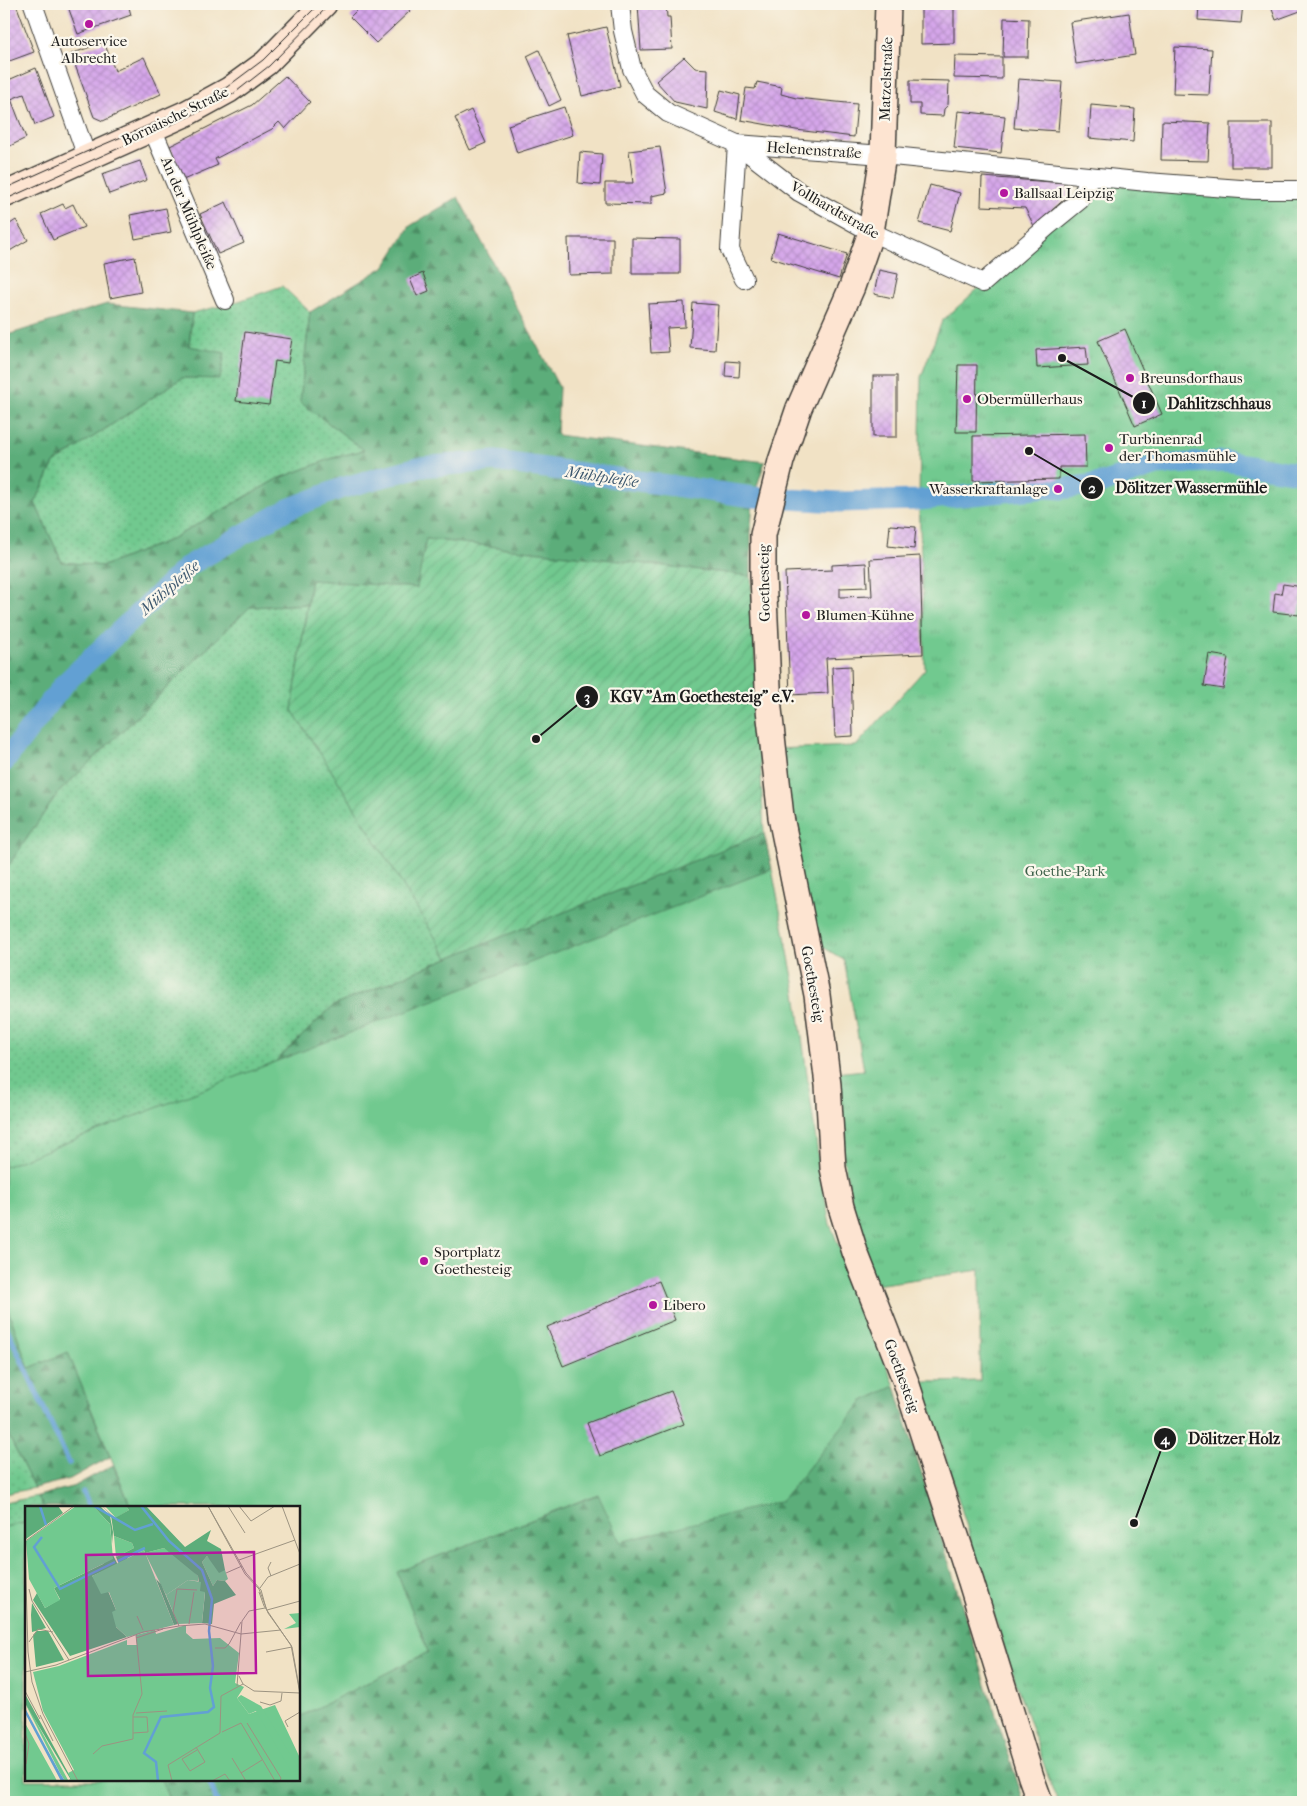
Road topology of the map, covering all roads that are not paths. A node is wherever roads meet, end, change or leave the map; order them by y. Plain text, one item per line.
1 (33, 4) edge
2 (324, 4) edge
3 (620, 4) edge
4 (888, 4) edge
5 (152, 128) junction
6 (737, 144) junction
7 (883, 155) junction
8 (88, 157) junction
9 (1090, 177) junction
10 (1303, 190) edge
11 (4, 195) edge
12 (871, 232) junction
13 (744, 279) dead end
14 (225, 300) dead end
15 (1040, 1802) edge

1 - 8 street
2 - 5 main road, Bornaische Straße
3 - 6 street, Helenenstraße
4 - 7 main road, Matzelstraße
5 - 8 main road, Bornaische Straße
5 - 14 street, An der Mühlpleiße
6 - 7 street, Helenenstraße
6 - 12 street, Vollhardtstraße
6 - 13 street
7 - 9 street, Helenenstraße
7 - 12 main road, Goethesteig
8 - 11 main road, Bornaische Straße
9 - 10 street, Helenenstraße
9 - 12 street, Vollhardtstraße
12 - 15 main road, Goethesteig

